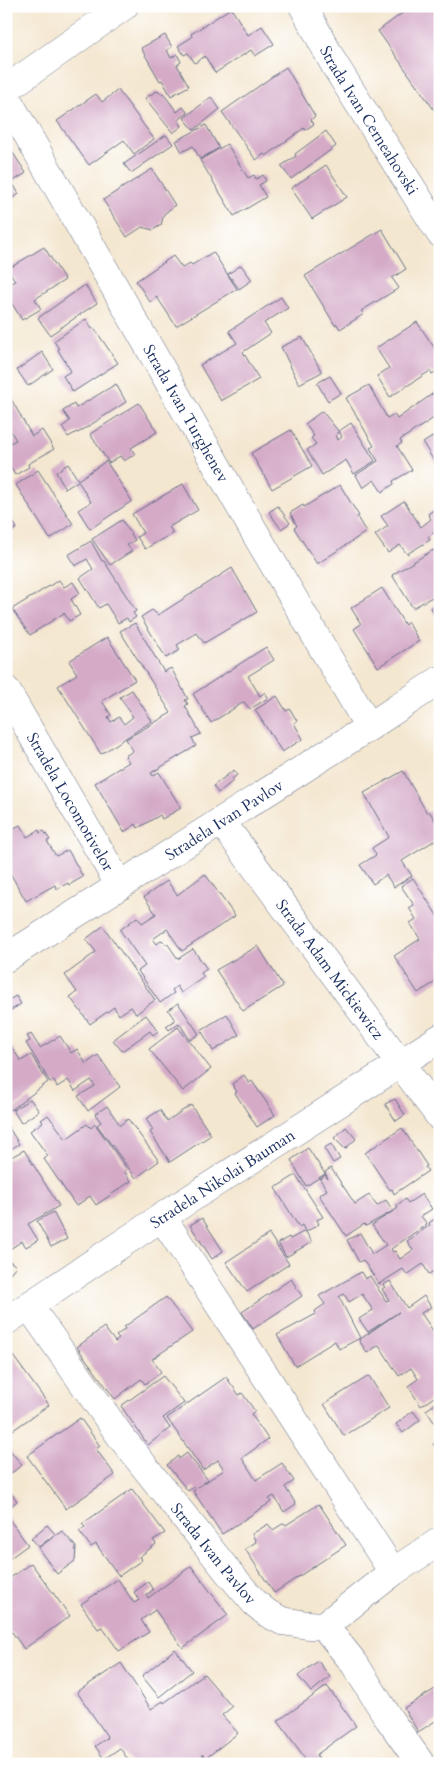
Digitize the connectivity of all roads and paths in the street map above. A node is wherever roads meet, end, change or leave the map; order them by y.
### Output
1 (124, 6) edge
2 (303, 6) edge
3 (6, 89) edge
4 (6, 97) edge
5 (440, 233) edge
6 (440, 680) edge
7 (6, 690) edge
8 (369, 727) junction
9 (221, 821) junction
10 (120, 886) junction
11 (6, 958) edge
12 (440, 1038) edge
13 (400, 1063) junction
14 (440, 1117) edge
15 (162, 1218) junction
16 (28, 1306) junction
17 (6, 1321) edge
18 (440, 1541) edge
19 (393, 1572) junction
20 (324, 1626) junction
21 (421, 1764) edge

1 - 3 street
2 - 5 street, Strada Ivan Cerneahovski
4 - 8 street, Strada Ivan Turghenev
6 - 8 street, Stradela Ivan Pavlov
7 - 10 street, Stradela Locomotivelor
8 - 9 street, Stradela Ivan Pavlov
9 - 10 street, Stradela Ivan Pavlov
9 - 13 street, Strada Adam Mickiewicz
10 - 11 street, Stradela Ivan Pavlov
12 - 13 street, Stradela Nikolai Bauman
13 - 14 street, Strada Adam Mickiewicz
13 - 15 street, Stradela Nikolai Bauman
15 - 16 street, Stradela Nikolai Bauman
15 - 19 street
16 - 17 street, Stradela Nikolai Bauman
16 - 20 street, Strada Ivan Pavlov
18 - 19 street
19 - 20 street
20 - 21 street

